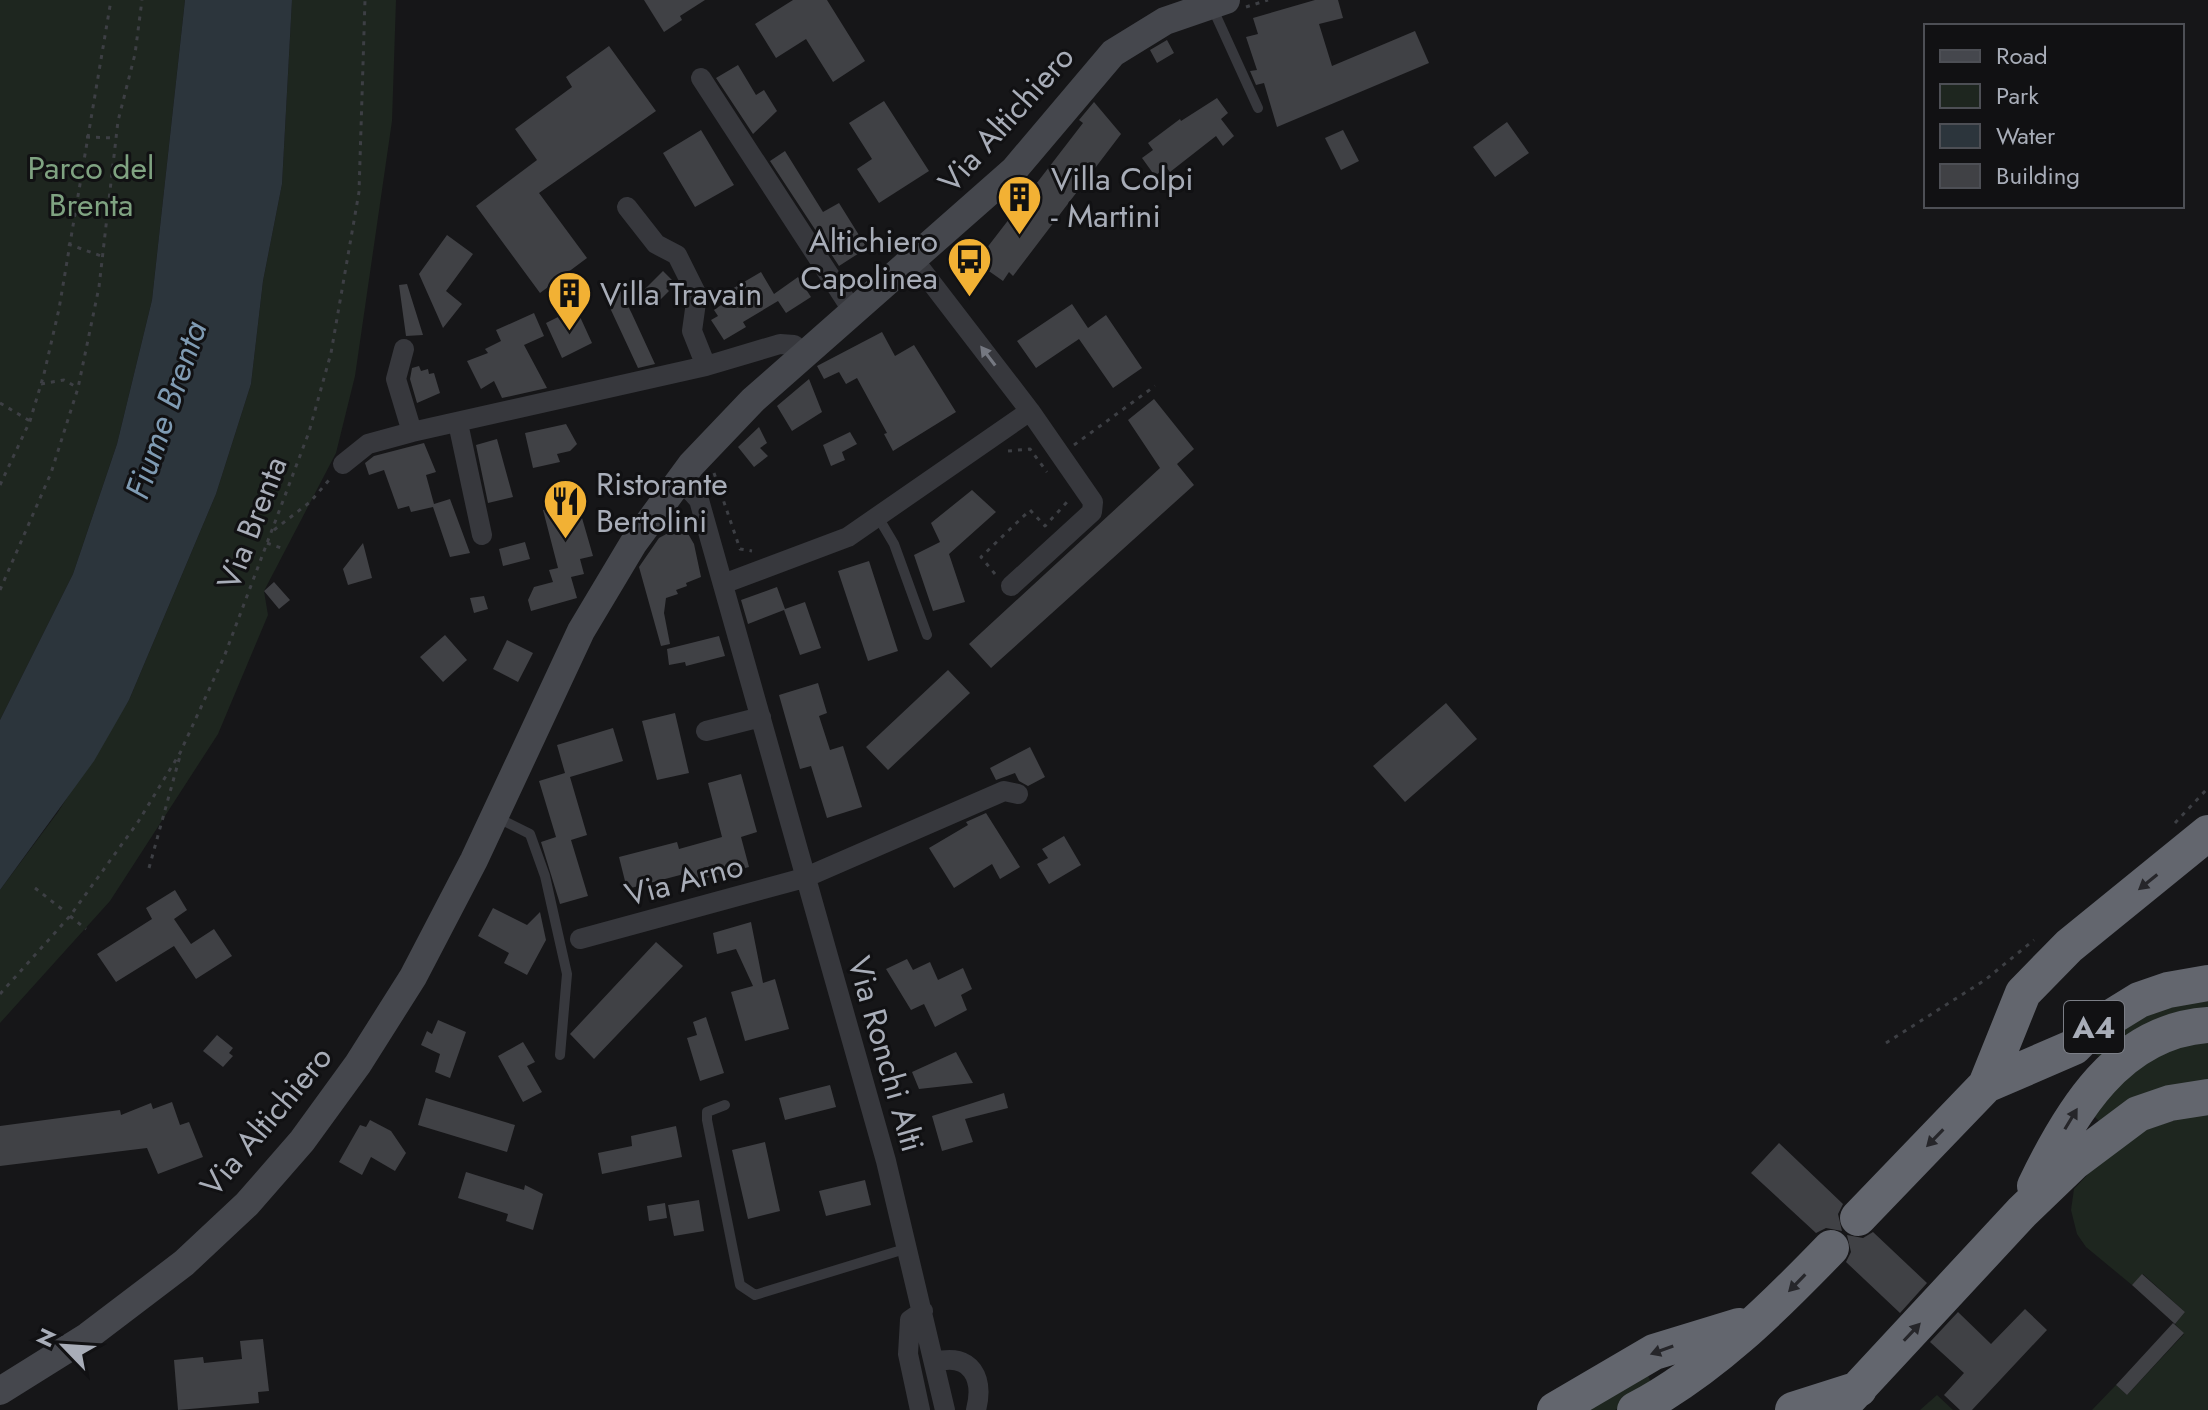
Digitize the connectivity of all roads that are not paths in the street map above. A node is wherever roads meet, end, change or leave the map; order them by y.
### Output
1 (1219, 2) edge
2 (701, 78) dead end
3 (1258, 108) dead end
4 (627, 207) dead end
5 (914, 260) junction
6 (854, 313) junction
7 (404, 349) dead end
8 (806, 355) junction
9 (706, 366) junction
10 (1030, 411) junction
11 (458, 423) junction
12 (412, 432) junction
13 (343, 464) road end
14 (680, 479) junction
15 (878, 517) junction
16 (482, 535) dead end
17 (1005, 582) road end
18 (723, 584) junction
19 (927, 635) dead end
20 (761, 717) junction
21 (706, 731) dead end
22 (1018, 794) dead end
23 (494, 816) junction
24 (2208, 833) edge
25 (804, 878) junction
26 (580, 939) dead end
27 (2208, 983) edge
28 (2208, 1025) edge
29 (560, 1055) dead end
30 (1986, 1085) junction
31 (2208, 1097) edge
32 (725, 1105) dead end
33 (2022, 1212) junction
34 (1858, 1218) dead end
35 (908, 1248) junction
36 (1831, 1248) dead end
37 (923, 1311) junction
38 (1763, 1318) junction
39 (935, 1362) junction
40 (0, 1391) edge
41 (1849, 1399) edge
42 (920, 1410) edge
43 (945, 1410) edge
44 (976, 1410) edge
45 (1555, 1410) edge
46 (1635, 1410) edge
47 (1793, 1410) edge

1 - 3 lane
1 - 5 street, Via Altichiero
2 - 6 street
4 - 9 street
5 - 6 street, Via Altichiero
10 -> 5 street
6 - 8 street, Via Altichiero
7 - 12 street
8 - 9 street
8 - 14 street, Via Altichiero
9 - 11 street
10 - 15 street
10 - 17 street
11 - 12 street
11 - 16 street
12 - 13 street
14 - 18 street, Via Ronchi Alti
14 - 23 street, Via Altichiero
15 - 18 street
15 - 19 lane
18 - 20 street, Via Ronchi Alti
20 - 21 street
20 - 25 street, Via Ronchi Alti
22 - 25 street
23 - 29 lane
23 - 40 street, Via Altichiero
24 -> 30 highway
25 - 26 street, Via Arno
25 - 35 street, Via Ronchi Alti
27 - 30 highway, A4
33 -> 28 highway
30 -> 34 highway, A4
31 - 33 highway
32 - 35 lane
41 -> 33 highway
35 - 37 street, Via Ronchi Alti
36 -> 38 highway
37 - 39 street, Via Ronchi Alti
37 - 42 street
38 -> 45 highway
38 - 46 highway
39 - 43 street, Via Ronchi Alti
39 - 44 street
41 - 47 highway

